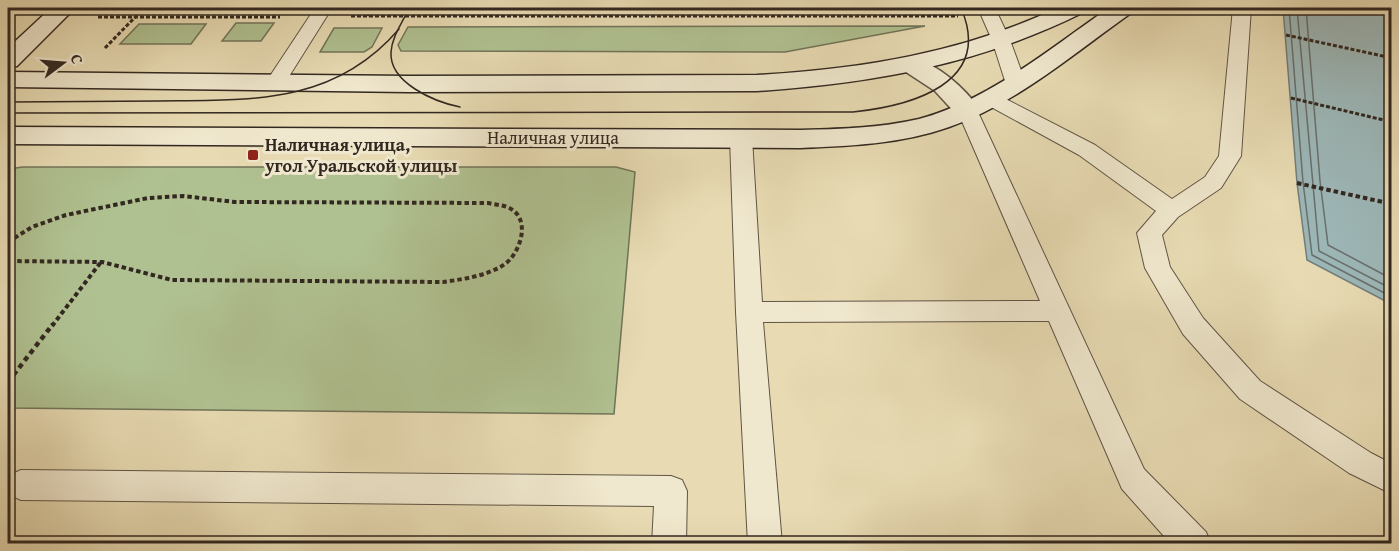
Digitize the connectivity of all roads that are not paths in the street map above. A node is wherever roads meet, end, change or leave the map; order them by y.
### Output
1 (64, 8) edge
2 (986, 8) edge
3 (1074, 8) edge
4 (1123, 8) edge
5 (1242, 8) edge
6 (320, 12) edge
7 (1001, 40) junction
8 (8, 61) edge
9 (912, 65) junction
10 (8, 80) edge
11 (276, 82) junction
12 (1016, 84) junction
13 (978, 104) junction
14 (8, 136) edge
15 (741, 138) junction
16 (1171, 210) junction
17 (1058, 311) junction
18 (749, 312) junction
19 (1392, 480) edge
20 (21, 485) dead end
21 (669, 543) edge
22 (765, 543) edge
23 (1194, 543) edge

1 - 8 main road
2 - 7 lane
3 - 7 main road
4 - 12 main road, Наличная улица
5 - 16 lane
6 - 11 lane
7 - 9 main road
7 - 12 lane
9 - 11 main road
9 - 13 main road
10 - 11 main road
12 - 13 main road, Наличная улица
13 - 15 main road, Наличная улица
13 - 16 lane
13 - 17 lane
14 - 15 main road, Наличная улица
15 - 18 lane
16 - 19 lane
17 - 18 lane
17 - 23 lane
18 - 22 lane
20 - 21 lane

